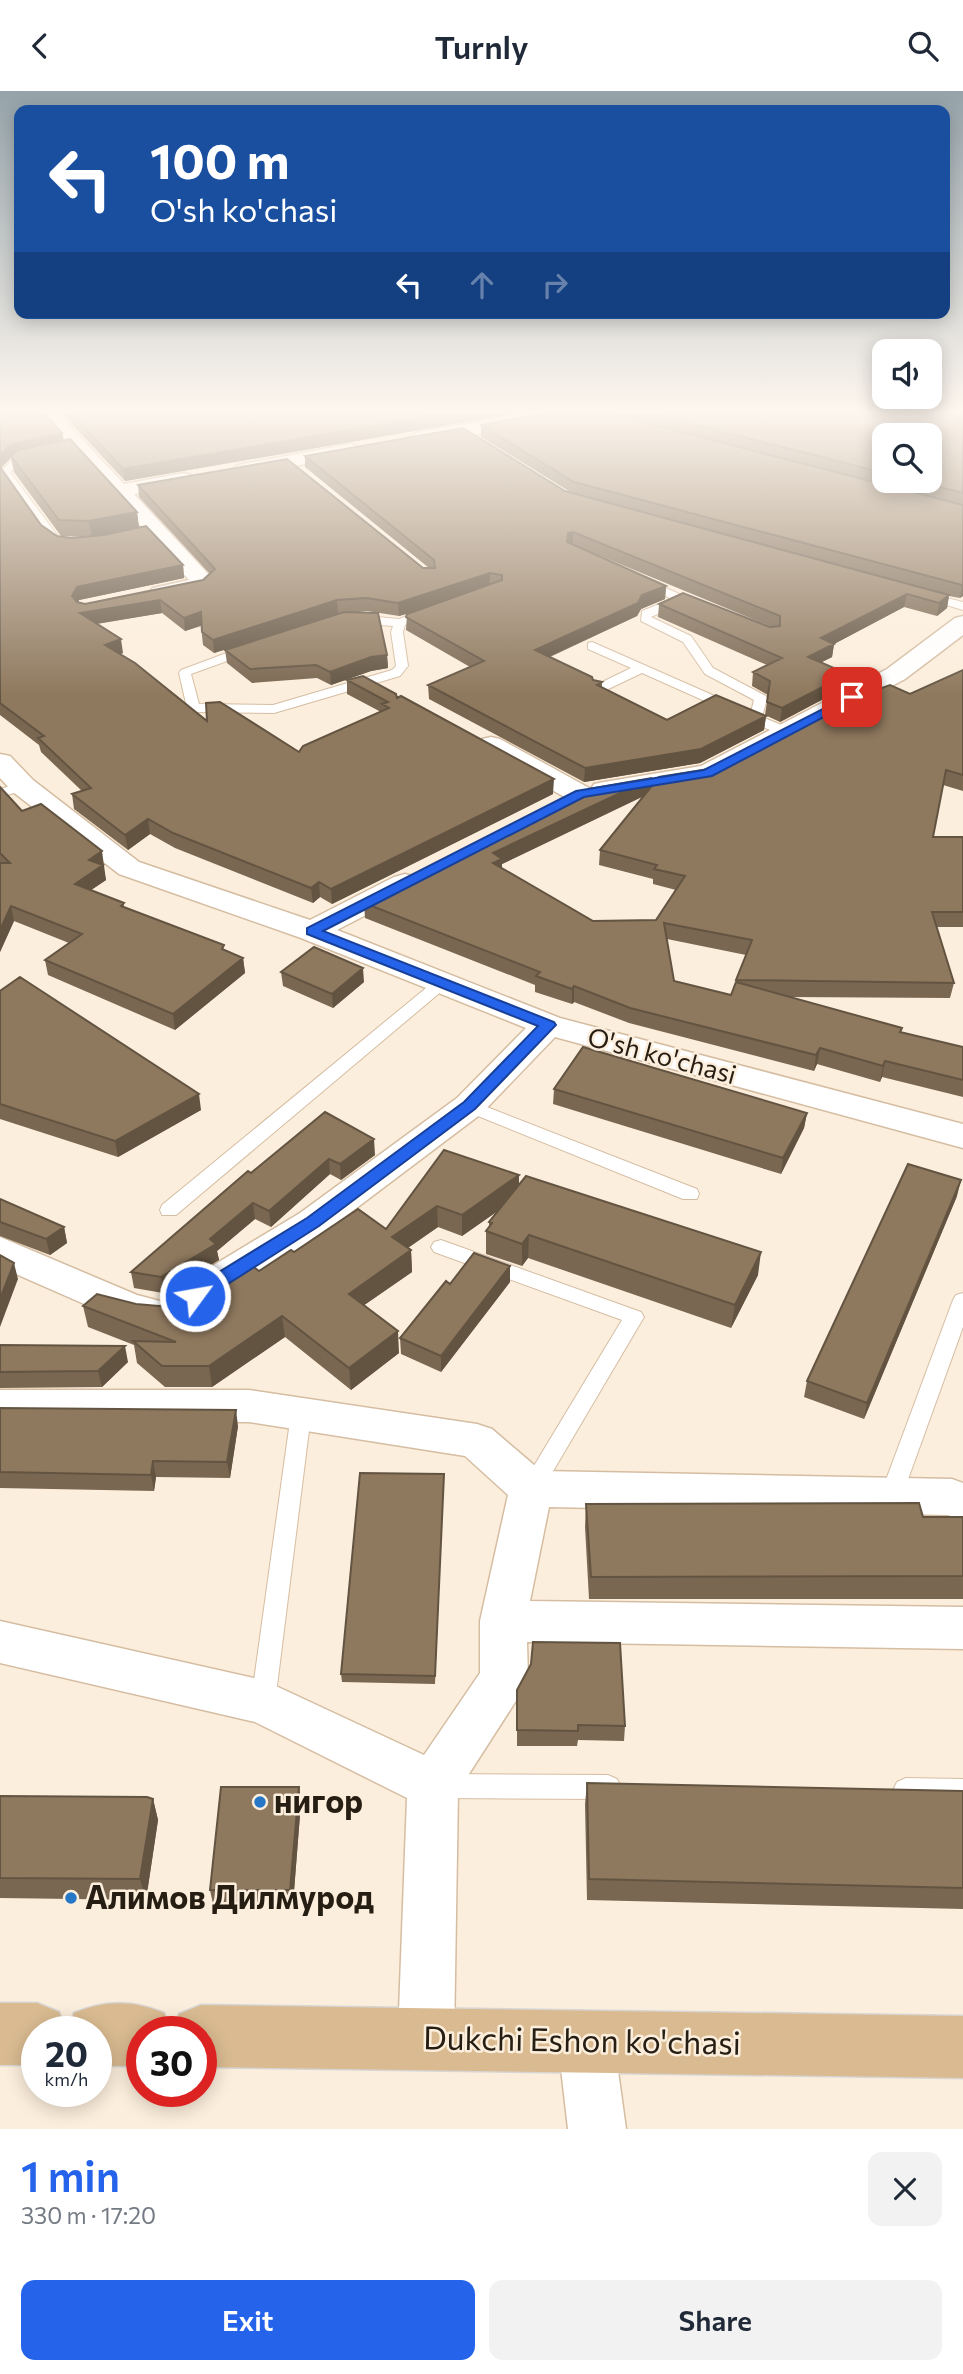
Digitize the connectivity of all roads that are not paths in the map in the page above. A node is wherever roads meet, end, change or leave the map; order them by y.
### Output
1 (30, 506) edge
2 (131, 506) edge
3 (79, 545) edge
4 (633, 577) edge
5 (911, 591) edge
6 (142, 597) edge
7 (682, 599) junction
8 (695, 604) edge
9 (963, 606) edge
10 (445, 607) edge
11 (344, 619) edge
12 (400, 623) junction
13 (963, 623) edge
14 (259, 645) edge
15 (592, 646) dead end
16 (641, 668) junction
17 (372, 681) junction
18 (598, 689) edge
19 (397, 694) edge
20 (755, 719) junction
21 (786, 732) junction
22 (470, 734) edge
23 (0, 762) edge
24 (12, 789) edge
25 (434, 869) edge
26 (312, 931) junction
27 (443, 982) junction
28 (548, 1025) junction
29 (469, 1106) junction
30 (963, 1136) edge
31 (690, 1194) dead end
32 (169, 1210) dead end
33 (441, 1247) dead end
34 (0, 1251) edge
35 (963, 1300) edge
36 (0, 1406) edge
37 (301, 1414) junction
38 (531, 1489) junction
39 (891, 1496) junction
40 (963, 1502) edge
41 (503, 1621) junction
42 (963, 1628) edge
43 (0, 1642) edge
44 (263, 1702) junction
45 (433, 1786) junction
46 (628, 1787) edge
47 (879, 1790) edge
48 (963, 1791) edge
49 (0, 2034) edge
50 (21, 2034) edge
51 (217, 2036) edge
52 (426, 2038) junction
53 (586, 2042) junction
54 (963, 2046) edge
55 (597, 2129) edge

1 - 3 lane
2 - 6 street
4 - 7 lane
5 - 9 lane
7 - 8 lane
7 - 20 lane
10 - 12 lane
11 - 12 lane
12 - 17 lane
13 - 21 street
14 - 17 lane
15 - 16 lane
16 - 18 lane
16 - 20 lane
17 - 19 street
20 - 21 lane
21 - 22 street
23 - 24 street, O'sh ko'chasi
24 - 26 street, O'sh ko'chasi
25 - 26 street
26 - 27 street, O'sh ko'chasi
27 - 28 street, O'sh ko'chasi
27 - 32 lane
28 - 29 street
28 - 30 street, O'sh ko'chasi
29 - 31 lane
29 - 34 street
33 - 38 lane
35 - 39 lane
36 - 37 street
37 - 38 street
37 - 44 lane
38 - 39 street
38 - 41 street
39 - 40 street
41 - 42 street
41 - 45 street
43 - 44 street
44 - 45 street
45 - 46 lane
45 - 52 street
47 - 48 lane
49 - 50 main road
51 - 52 main road, Dukchi Eshon ko'chasi
52 - 53 main road, Dukchi Eshon ko'chasi
53 - 54 main road, Dukchi Eshon ko'chasi
53 - 55 street

